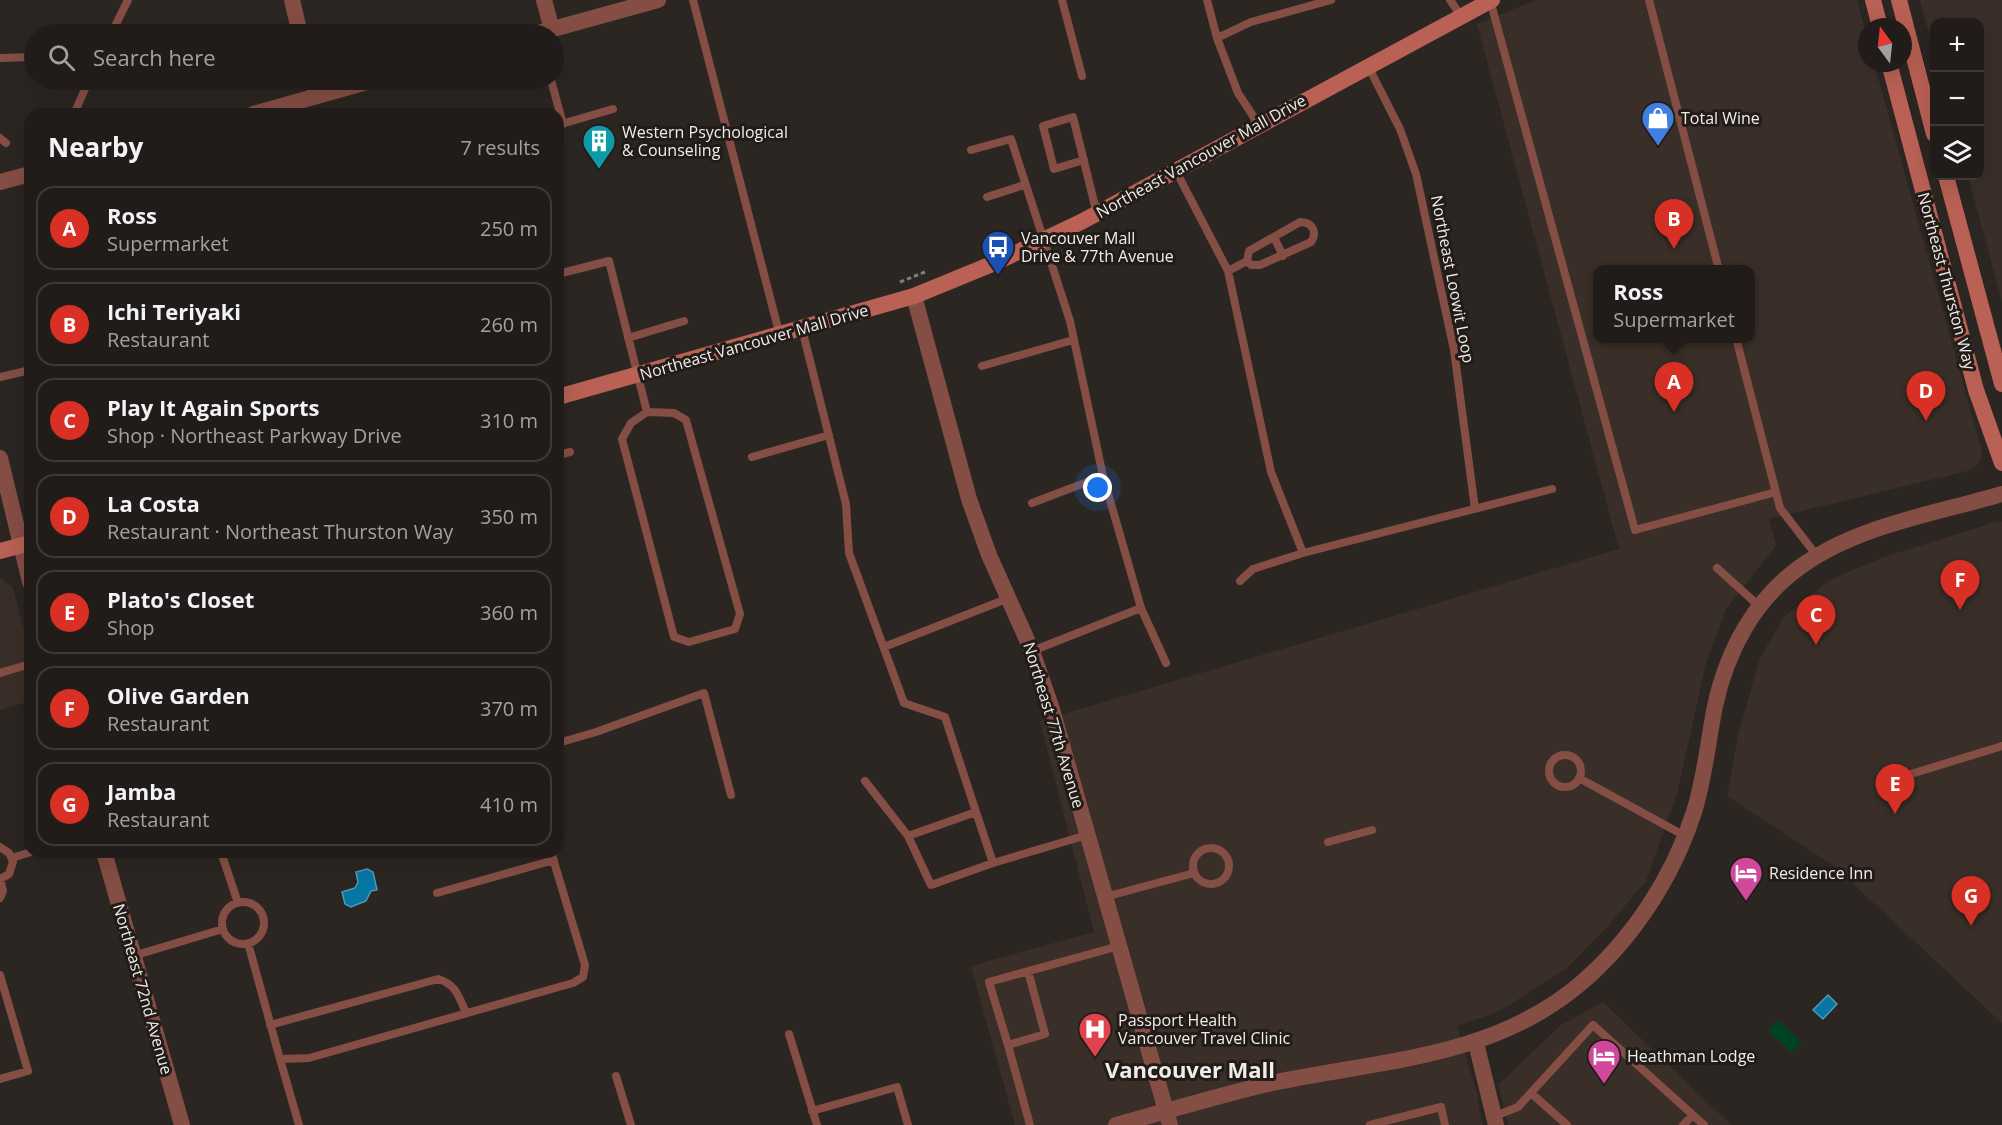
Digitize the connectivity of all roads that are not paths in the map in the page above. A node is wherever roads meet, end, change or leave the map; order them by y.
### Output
1 (128, 0) edge
2 (292, 0) edge
3 (544, 0) edge
4 (658, 0) edge
5 (693, 0) edge
6 (1062, 0) edge
7 (1207, 0) edge
8 (1331, 0) edge
9 (1450, 0) edge
10 (1490, 0) edge
11 (1649, 0) edge
12 (1873, 0) edge
13 (1899, 0) edge
14 (1461, 16) junction
15 (1878, 18) edge
16 (116, 24) edge
17 (298, 24) edge
18 (542, 24) edge
19 (564, 27) edge
20 (1217, 38) junction
21 (24, 57) edge
22 (0, 58) edge
23 (1367, 65) junction
24 (1891, 72) edge
25 (1083, 76) dead end
26 (85, 90) edge
27 (309, 90) edge
28 (553, 90) edge
29 (77, 108) edge
30 (267, 108) edge
31 (557, 108) edge
32 (613, 110) dead end
33 (564, 123) edge
34 (1259, 125) junction
35 (1933, 126) edge
36 (971, 150) dead end
37 (1084, 160) junction
38 (1176, 171) junction
39 (24, 176) edge
40 (1947, 180) edge
41 (0, 182) edge
42 (1024, 185) junction
43 (987, 196) dead end
44 (1097, 214) junction
45 (1274, 237) junction
46 (1042, 241) junction
47 (1283, 256) junction
48 (1247, 261) junction
49 (1718, 265) edge
50 (1228, 271) junction
51 (564, 272) edge
52 (914, 296) junction
53 (684, 321) dead end
54 (802, 329) junction
55 (780, 336) junction
56 (628, 338) junction
57 (1073, 340) junction
58 (1737, 343) edge
59 (982, 366) dead end
60 (24, 371) edge
61 (637, 375) junction
62 (0, 377) edge
63 (2002, 384) edge
64 (564, 395) edge
65 (647, 412) junction
66 (829, 435) junction
67 (570, 452) dead end
68 (564, 454) edge
69 (753, 457) dead end
70 (0, 458) edge
71 (2002, 463) edge
72 (1103, 476) junction
73 (1552, 489) dead end
74 (1776, 492) junction
75 (2002, 494) edge
76 (1032, 503) dead end
77 (1475, 509) junction
78 (24, 541) edge
79 (24, 544) edge
80 (0, 551) edge
81 (1303, 553) junction
82 (1817, 556) junction
83 (1717, 568) dead end
84 (1240, 581) dead end
85 (1010, 598) junction
86 (1759, 606) junction
87 (1141, 608) junction
88 (884, 647) junction
89 (1032, 651) junction
90 (1166, 663) dead end
91 (24, 666) edge
92 (0, 672) edge
93 (564, 741) edge
94 (2002, 746) edge
95 (1911, 774) dead end
96 (1580, 778) dead end
97 (865, 781) dead end
98 (731, 795) dead end
99 (976, 813) junction
100 (1372, 830) dead end
101 (1087, 835) junction
102 (908, 836) junction
103 (1685, 836) junction
104 (1328, 842) dead end
105 (0, 848) edge
106 (24, 854) edge
107 (12, 858) junction
108 (106, 858) edge
109 (223, 858) edge
110 (547, 858) edge
111 (554, 858) edge
112 (993, 863) junction
113 (1194, 873) junction
114 (0, 879) edge
115 (437, 892) dead end
116 (1105, 897) junction
117 (0, 898) edge
118 (238, 903) junction
119 (223, 929) junction
120 (248, 943) junction
121 (1119, 946) junction
122 (133, 956) junction
123 (1028, 971) junction
124 (0, 975) edge
125 (466, 1013) junction
126 (270, 1025) junction
127 (789, 1034) dead end
128 (1476, 1043) junction
129 (1008, 1045) junction
130 (280, 1059) junction
131 (616, 1076) dead end
132 (0, 1079) edge
133 (1531, 1093) junction
134 (812, 1111) junction
135 (1693, 1115) junction
136 (1168, 1118) edge
137 (1495, 1120) edge
138 (182, 1125) edge
139 (299, 1125) edge
140 (631, 1125) edge
141 (817, 1125) edge
142 (908, 1125) edge
143 (1030, 1125) edge
144 (1116, 1125) edge
145 (1370, 1125) edge
146 (1445, 1125) edge
147 (1567, 1125) edge
148 (1683, 1125) edge
149 (1704, 1125) edge

1 - 16 lane
2 - 17 street
3 - 18 street
4 - 19 street
5 - 55 lane
6 - 25 lane
7 - 20 lane
8 - 20 lane
9 - 14 lane
10 - 14 main road, Northeast Vancouver Mall Drive
10 - 74 lane
11 - 49 lane
12 - 15 main road
13 - 35 main road
14 - 23 main road, Northeast Vancouver Mall Drive
20 - 34 lane
21 - 22 lane
23 - 34 main road, Northeast Vancouver Mall Drive
23 - 77 lane, Northeast Loowit Loop
24 - 71 main road, Northeast Thurston Way
26 - 29 lane
27 - 30 street
28 - 31 lane
32 - 33 lane
34 - 38 main road, Northeast Vancouver Mall Drive
36 - 42 lane
37 - 37 lane
37 - 44 lane
38 - 44 main road, Northeast Vancouver Mall Drive
38 - 50 lane
39 - 41 street
40 - 63 main road, Northeast Thurston Way
42 - 43 lane
42 - 46 lane
44 - 46 main road, Northeast Vancouver Mall Drive
45 - 47 lane
45 - 47 lane
45 - 48 lane
46 - 52 main road, Northeast Vancouver Mall Drive
46 - 57 lane
47 - 48 lane
48 - 50 lane
50 - 81 lane
51 - 56 lane
52 - 54 main road, Northeast Vancouver Mall Drive
52 - 85 street, Northeast 77th Avenue
53 - 56 lane
54 - 55 main road, Northeast Vancouver Mall Drive
54 - 66 lane
55 - 61 main road, Northeast Vancouver Mall Drive
56 - 61 lane
57 - 59 lane
57 - 72 lane
58 - 74 lane
60 - 62 lane
61 - 64 main road, Northeast Vancouver Mall Drive
61 - 65 lane
65 - 65 lane
66 - 69 lane
66 - 88 lane
67 - 68 lane
70 - 78 street
72 - 76 lane
72 - 87 lane
73 - 77 lane
74 - 82 lane
75 - 82 street
77 - 81 lane
79 - 80 main road
81 - 84 lane
82 - 86 street
83 - 86 lane
85 - 88 lane
85 - 89 street, Northeast 77th Avenue
86 - 103 street
87 - 89 lane
87 - 90 lane
88 - 99 lane
89 - 101 street, Northeast 77th Avenue
91 - 92 lane
93 - 98 lane
94 - 95 lane
96 - 103 lane
97 - 102 lane
99 - 102 lane
99 - 112 lane
100 - 104 lane
101 - 112 lane
101 - 116 street, Northeast 77th Avenue
102 - 112 lane
103 - 128 street
105 - 107 lane
106 - 107 lane
107 - 114 lane
108 - 122 street, Northeast 72nd Avenue
109 - 118 lane
110 - 115 lane
111 - 125 lane
113 - 113 lane
113 - 116 lane
114 - 117 lane
116 - 121 street, Northeast 77th Avenue
118 - 119 lane
118 - 120 lane
119 - 120 lane
119 - 122 lane
120 - 126 lane
121 - 123 lane
121 - 136 street, Northeast 77th Avenue
122 - 138 street, Northeast 72nd Avenue
123 - 129 lane
123 - 129 lane
124 - 132 lane
125 - 126 lane
125 - 130 lane
126 - 130 lane
127 - 134 lane
128 - 136 street
128 - 137 street
129 - 143 lane
130 - 139 lane
131 - 140 lane
133 - 135 lane
133 - 137 lane
133 - 147 lane
134 - 141 lane
134 - 142 lane
135 - 148 lane
135 - 149 lane
136 - 144 street
145 - 146 lane

